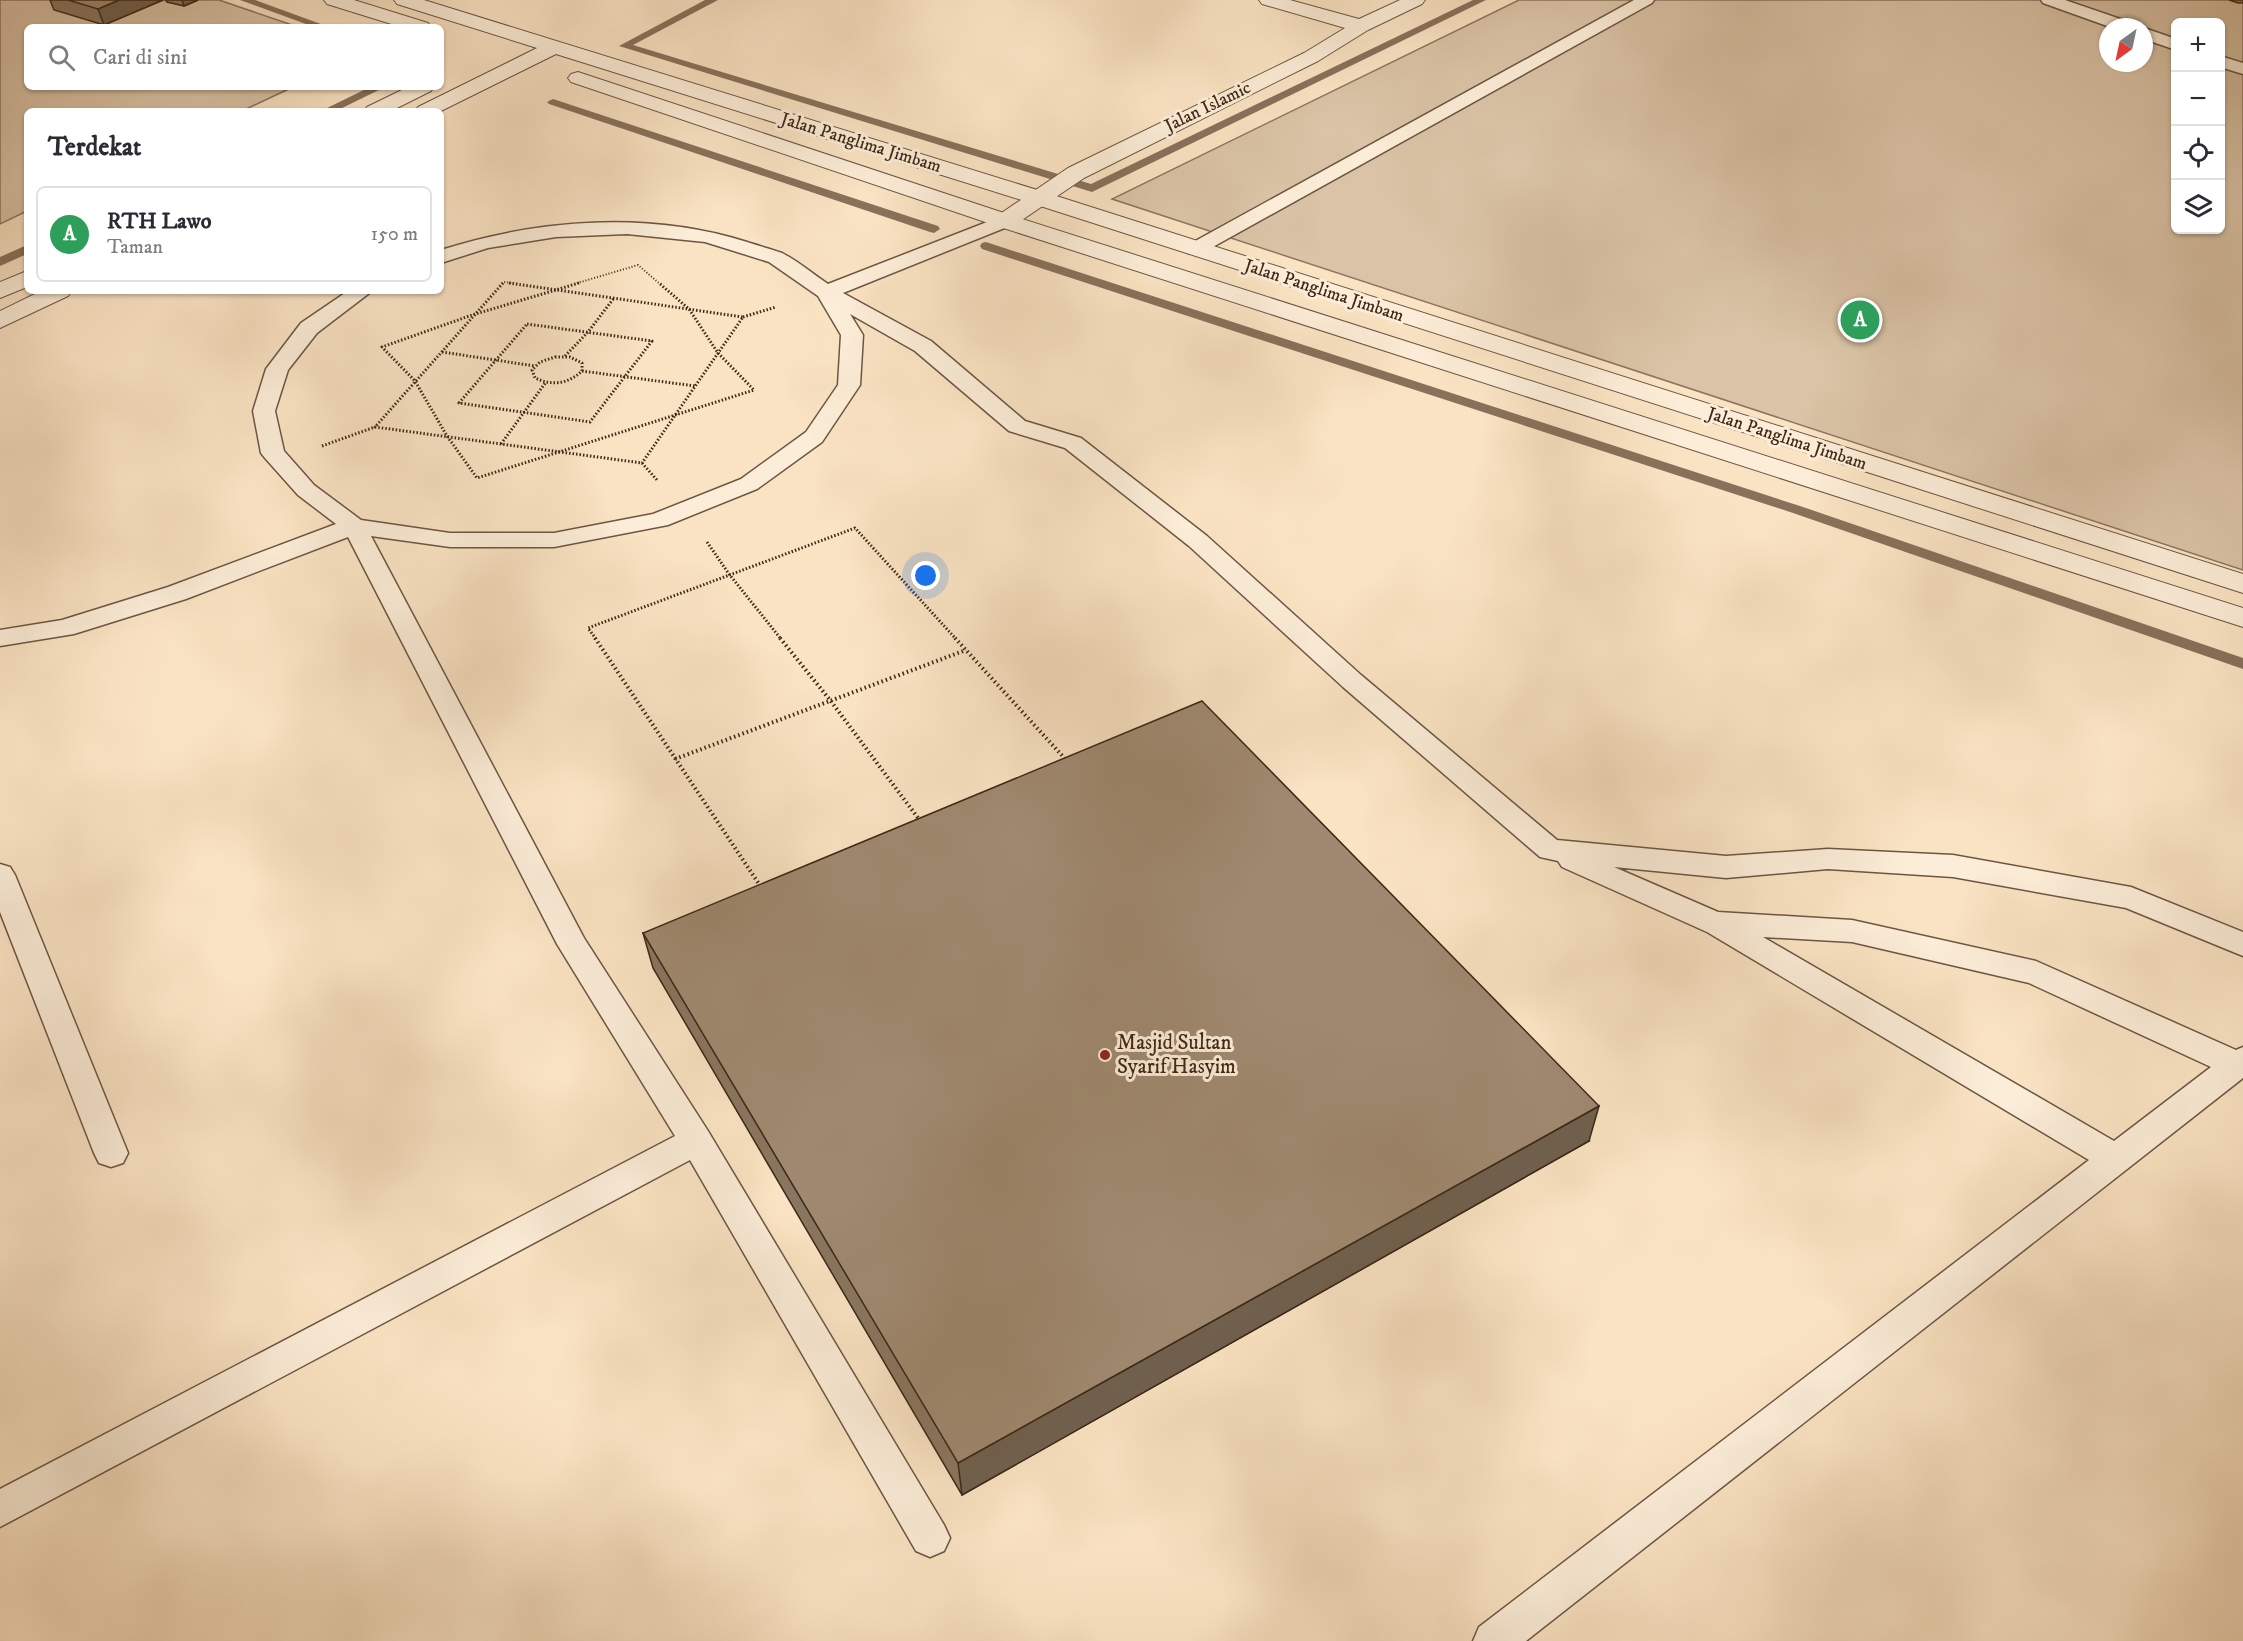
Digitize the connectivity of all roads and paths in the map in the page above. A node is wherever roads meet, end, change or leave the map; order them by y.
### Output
1 (334, 0) edge
2 (404, 0) edge
3 (1269, 0) edge
4 (1415, 0) edge
5 (1646, 0) edge
6 (2049, 0) edge
7 (2100, 18) edge
8 (411, 24) edge
9 (1361, 26) junction
10 (444, 34) edge
11 (2153, 36) edge
12 (2171, 43) edge
13 (526, 49) junction
14 (2225, 63) edge
15 (2243, 69) edge
16 (418, 90) edge
17 (380, 108) edge
18 (430, 108) edge
19 (1039, 198) junction
20 (1005, 222) junction
21 (1195, 249) junction
22 (444, 256) edge
23 (24, 279) edge
24 (554, 289) junction
25 (0, 291) edge
26 (826, 292) junction
27 (54, 294) edge
28 (358, 294) edge
29 (614, 298) junction
30 (689, 309) junction
31 (472, 315) junction
32 (0, 321) edge
33 (588, 333) junction
34 (442, 352) junction
35 (718, 353) junction
36 (565, 356) junction
37 (496, 360) junction
38 (535, 366) junction
39 (582, 371) junction
40 (626, 376) junction
41 (415, 381) junction
42 (546, 382) junction
43 (695, 386) junction
44 (526, 412) junction
45 (676, 414) junction
46 (375, 427) junction
47 (447, 436) junction
48 (501, 444) junction
49 (564, 452) junction
50 (280, 461) junction
51 (684, 510) junction
52 (354, 526) junction
53 (729, 574) junction
54 (2243, 584) edge
55 (2243, 618) edge
56 (0, 638) edge
57 (966, 650) junction
58 (830, 700) junction
59 (675, 759) junction
60 (1073, 768) edge
61 (926, 829) edge
62 (1550, 850) junction
63 (0, 875) edge
64 (766, 895) edge
65 (1713, 923) junction
66 (2243, 945) edge
67 (2240, 1062) edge
68 (696, 1141) junction
69 (111, 1153) dead end
70 (2115, 1158) junction
71 (0, 1509) edge
72 (930, 1538) dead end
73 (1493, 1641) edge

1 - 8 street
2 - 13 street, Jalan Panglima Jimbam
3 - 9 street
4 - 9 street, Jalan Islamic
5 - 21 lane
6 - 7 lane
9 - 19 street, Jalan Islamic
10 - 13 street, Jalan Panglima Jimbam
11 - 12 lane
13 - 18 street
13 - 19 street, Jalan Panglima Jimbam
13 - 20 street, Jalan Panglima Jimbam
14 - 15 lane
16 - 17 street
19 - 20 street, Jalan Islamic
19 - 21 street, Jalan Panglima Jimbam
20 - 26 lane
20 - 55 street, Jalan Panglima Jimbam
21 - 54 street, Jalan Panglima Jimbam
22 - 26 lane
23 - 25 street
24 - 29 path
24 - 30 path
24 - 31 path
24 - 31 path
26 - 51 lane
26 - 62 lane
27 - 32 street
28 - 50 lane
29 - 30 path
29 - 33 path
30 - 35 path
30 - 35 path
31 - 34 path
31 - 41 path
33 - 36 path
33 - 37 path
33 - 40 path
34 - 37 path
34 - 41 path
35 - 43 path
35 - 45 path
36 - 38 path
36 - 39 path
37 - 38 path
37 - 44 path
38 - 42 path
39 - 40 path
39 - 42 path
40 - 43 path
40 - 44 path
41 - 46 path
41 - 47 path
42 - 44 path
43 - 45 path
44 - 48 path
45 - 49 path
45 - 49 path
46 - 47 path
46 - 50 path
47 - 48 path
47 - 49 path
48 - 49 path
50 - 52 lane
51 - 52 lane
51 - 53 path
52 - 56 lane
52 - 68 lane
53 - 57 path
53 - 58 path
53 - 59 path
57 - 58 path
57 - 60 path
58 - 59 path
58 - 61 path
59 - 64 path
62 - 65 lane
62 - 66 lane
63 - 69 lane
65 - 67 lane
65 - 70 lane
67 - 70 lane
68 - 71 lane
68 - 72 lane
70 - 73 lane

